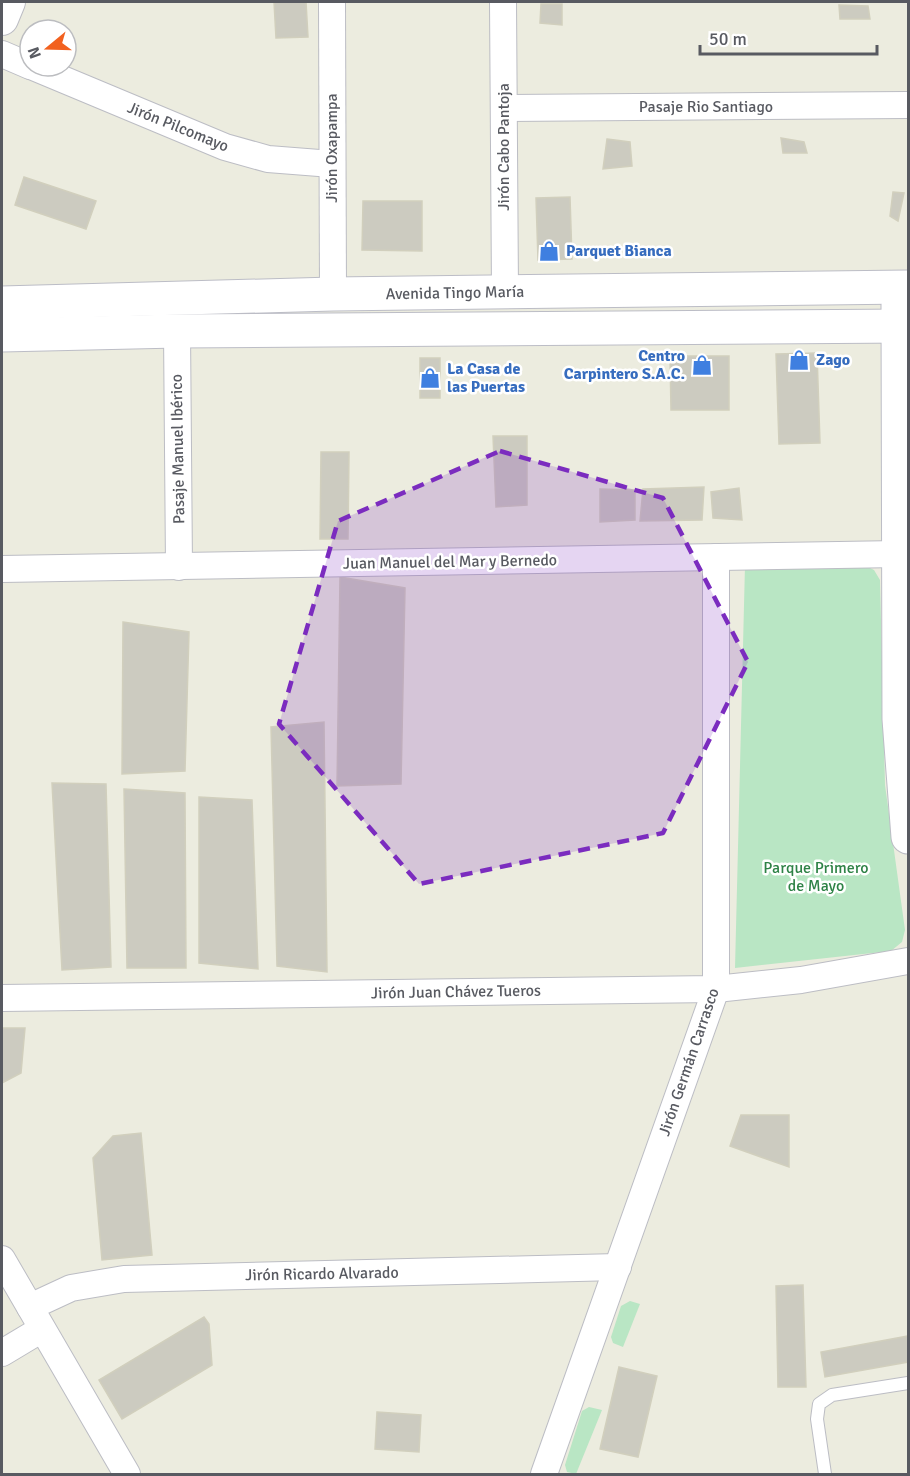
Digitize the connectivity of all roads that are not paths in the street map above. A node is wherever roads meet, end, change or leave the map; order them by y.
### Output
1 (9, 2) edge
2 (332, 2) edge
3 (503, 2) edge
4 (2, 18) edge
5 (2, 54) edge
6 (18, 61) edge
7 (59, 78) edge
8 (909, 105) edge
9 (504, 108) junction
10 (332, 164) junction
11 (903, 287) edge
12 (505, 292) junction
13 (333, 294) junction
14 (2, 303) edge
15 (904, 326) edge
16 (177, 331) junction
17 (2, 335) edge
18 (899, 554) junction
19 (716, 557) junction
20 (179, 567) junction
21 (2, 569) edge
22 (909, 837) edge
23 (909, 961) edge
24 (716, 989) junction
25 (2, 998) edge
26 (2, 1259) edge
27 (618, 1267) junction
28 (36, 1318) junction
29 (2, 1353) edge
30 (909, 1383) edge
31 (127, 1474) edge
32 (544, 1474) edge
33 (825, 1474) edge

1 - 4 street
2 - 10 street, Jirón Oxapampa
3 - 9 street, Jirón Cabo Pantoja
5 - 6 street, Jirón Pilcomayo
7 - 10 street, Jirón Pilcomayo
8 - 9 street, Pasaje Rio Santiago
9 - 12 street, Jirón Cabo Pantoja
10 - 13 street, Jirón Oxapampa
11 - 12 main road, Avenida Tingo María
11 - 15 main road
12 - 13 main road, Avenida Tingo María
13 - 14 main road, Avenida Tingo María
15 - 16 main road
15 - 18 main road
16 - 17 main road
16 - 20 street, Pasaje Manuel Ibérico
18 - 19 street, Juan Manuel del Mar y Bernedo
18 - 22 main road
19 - 20 street, Juan Manuel del Mar y Bernedo
19 - 24 street, Jirón Germán Carrasco
20 - 21 street, Juan Manuel del Mar y Bernedo
23 - 24 street, Jirón Juan Chávez Tueros
24 - 25 street, Jirón Juan Chávez Tueros
24 - 27 street, Jirón Germán Carrasco
26 - 28 street
27 - 28 street, Jirón Ricardo Alvarado
27 - 32 street, Jirón Germán Carrasco
28 - 29 street, Jirón Ricardo Alvarado
28 - 31 street
30 - 33 lane

